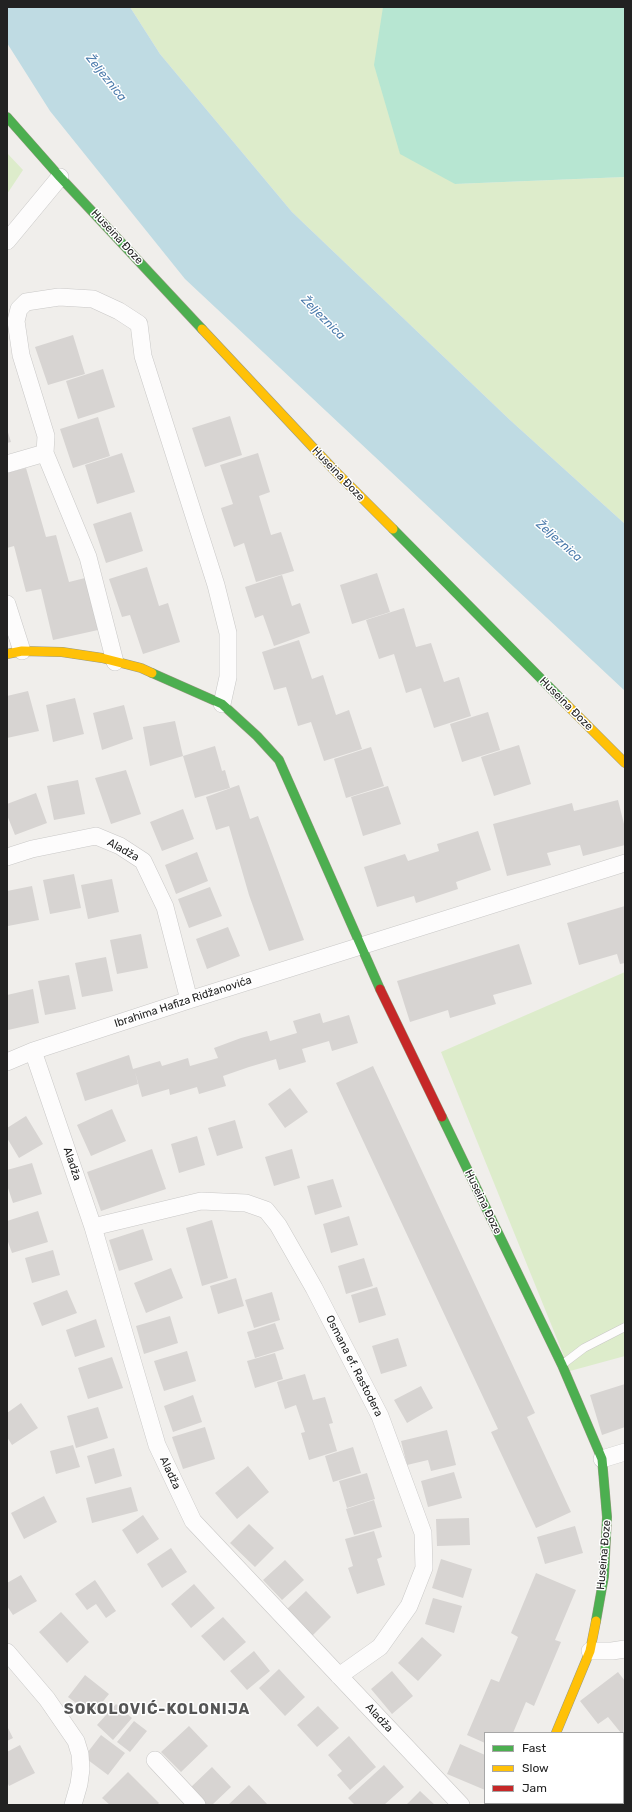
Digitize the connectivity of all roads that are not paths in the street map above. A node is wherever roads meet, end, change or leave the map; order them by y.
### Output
1 (7, 117) edge
2 (60, 177) junction
3 (7, 241) edge
4 (45, 452) junction
5 (7, 464) edge
6 (7, 604) edge
7 (15, 652) edge
8 (115, 662) junction
9 (222, 704) junction
10 (625, 763) edge
11 (7, 857) edge
12 (625, 864) edge
13 (361, 946) junction
14 (189, 1000) junction
15 (33, 1051) junction
16 (7, 1062) edge
17 (93, 1227) junction
18 (625, 1327) edge
19 (562, 1365) junction
20 (625, 1452) edge
21 (602, 1459) junction
22 (625, 1649) edge
23 (590, 1651) junction
24 (7, 1652) edge
25 (339, 1676) junction
26 (556, 1732) edge
27 (155, 1760) dead end
28 (73, 1805) edge
29 (197, 1805) edge
30 (461, 1805) edge

1 - 2 street, Huseina Đoze
2 - 3 street
2 - 10 street, Huseina Đoze
4 - 5 street
4 - 8 street
4 - 9 street
6 - 7 street
7 - 8 street, Huseina Đoze
8 - 9 street, Huseina Đoze
9 - 13 street, Huseina Đoze
11 - 14 street, Aladža
12 - 13 street
13 - 14 street, Ibrahima Hafiza Ridžanovića
13 - 19 street, Huseina Đoze
14 - 15 street, Ibrahima Hafiza Ridžanovića
15 - 16 street, Ibrahima Hafiza Ridžanovića
15 - 17 street, Aladža
17 - 25 street, Aladža
17 - 25 street, Osmana ef. Rastodera
18 - 19 lane
19 - 21 street, Huseina Đoze
20 - 21 street
21 - 23 street, Huseina Đoze
22 - 23 street
23 - 26 street, Huseina Đoze
24 - 28 street
25 - 30 street, Aladža
27 - 29 street

